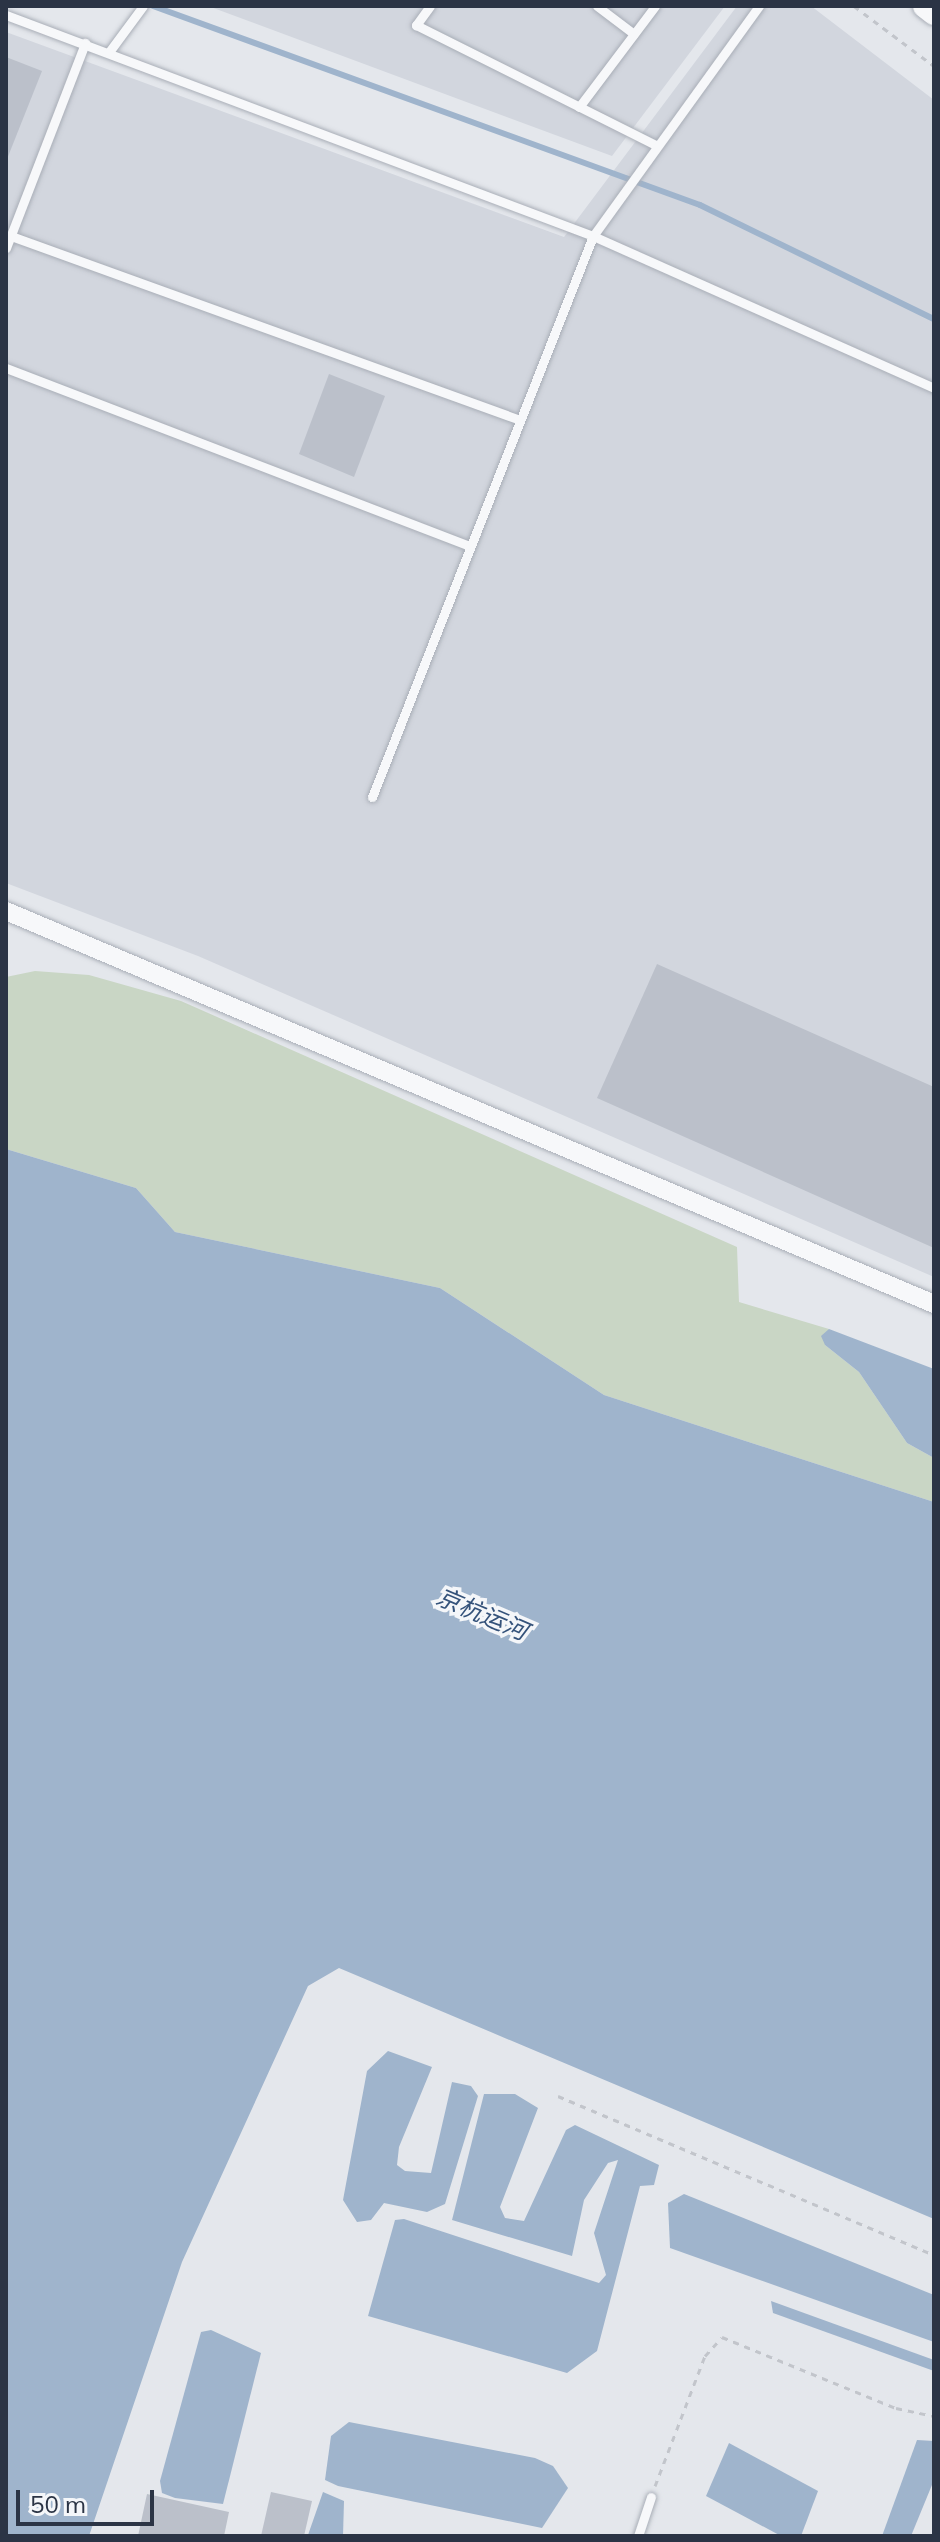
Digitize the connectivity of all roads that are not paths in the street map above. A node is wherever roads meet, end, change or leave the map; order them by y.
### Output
1 (143, 6) edge
2 (430, 6) edge
3 (597, 6) edge
4 (655, 6) edge
5 (759, 6) edge
6 (925, 6) edge
7 (934, 13) edge
8 (6, 15) edge
9 (634, 34) junction
10 (85, 43) junction
11 (109, 52) junction
12 (579, 107) junction
13 (656, 145) junction
14 (11, 236) junction
15 (593, 236) junction
16 (6, 248) edge
17 (6, 368) edge
18 (934, 388) edge
19 (520, 420) junction
20 (470, 546) junction
21 (372, 797) dead end
22 (6, 911) edge
23 (934, 1304) edge
24 (651, 2497) road end
25 (638, 2536) edge

1 - 11 lane
2 - 12 lane
3 - 9 lane
4 - 9 lane
5 - 13 lane
6 - 7 street
8 - 10 lane
9 - 12 lane
10 - 11 lane
10 - 14 lane
11 - 15 lane
12 - 13 lane
13 - 15 lane
14 - 16 lane
14 - 19 lane
15 - 18 lane
15 - 19 lane
17 - 20 lane
19 - 20 lane
20 - 21 lane
22 - 23 street
24 - 25 lane

